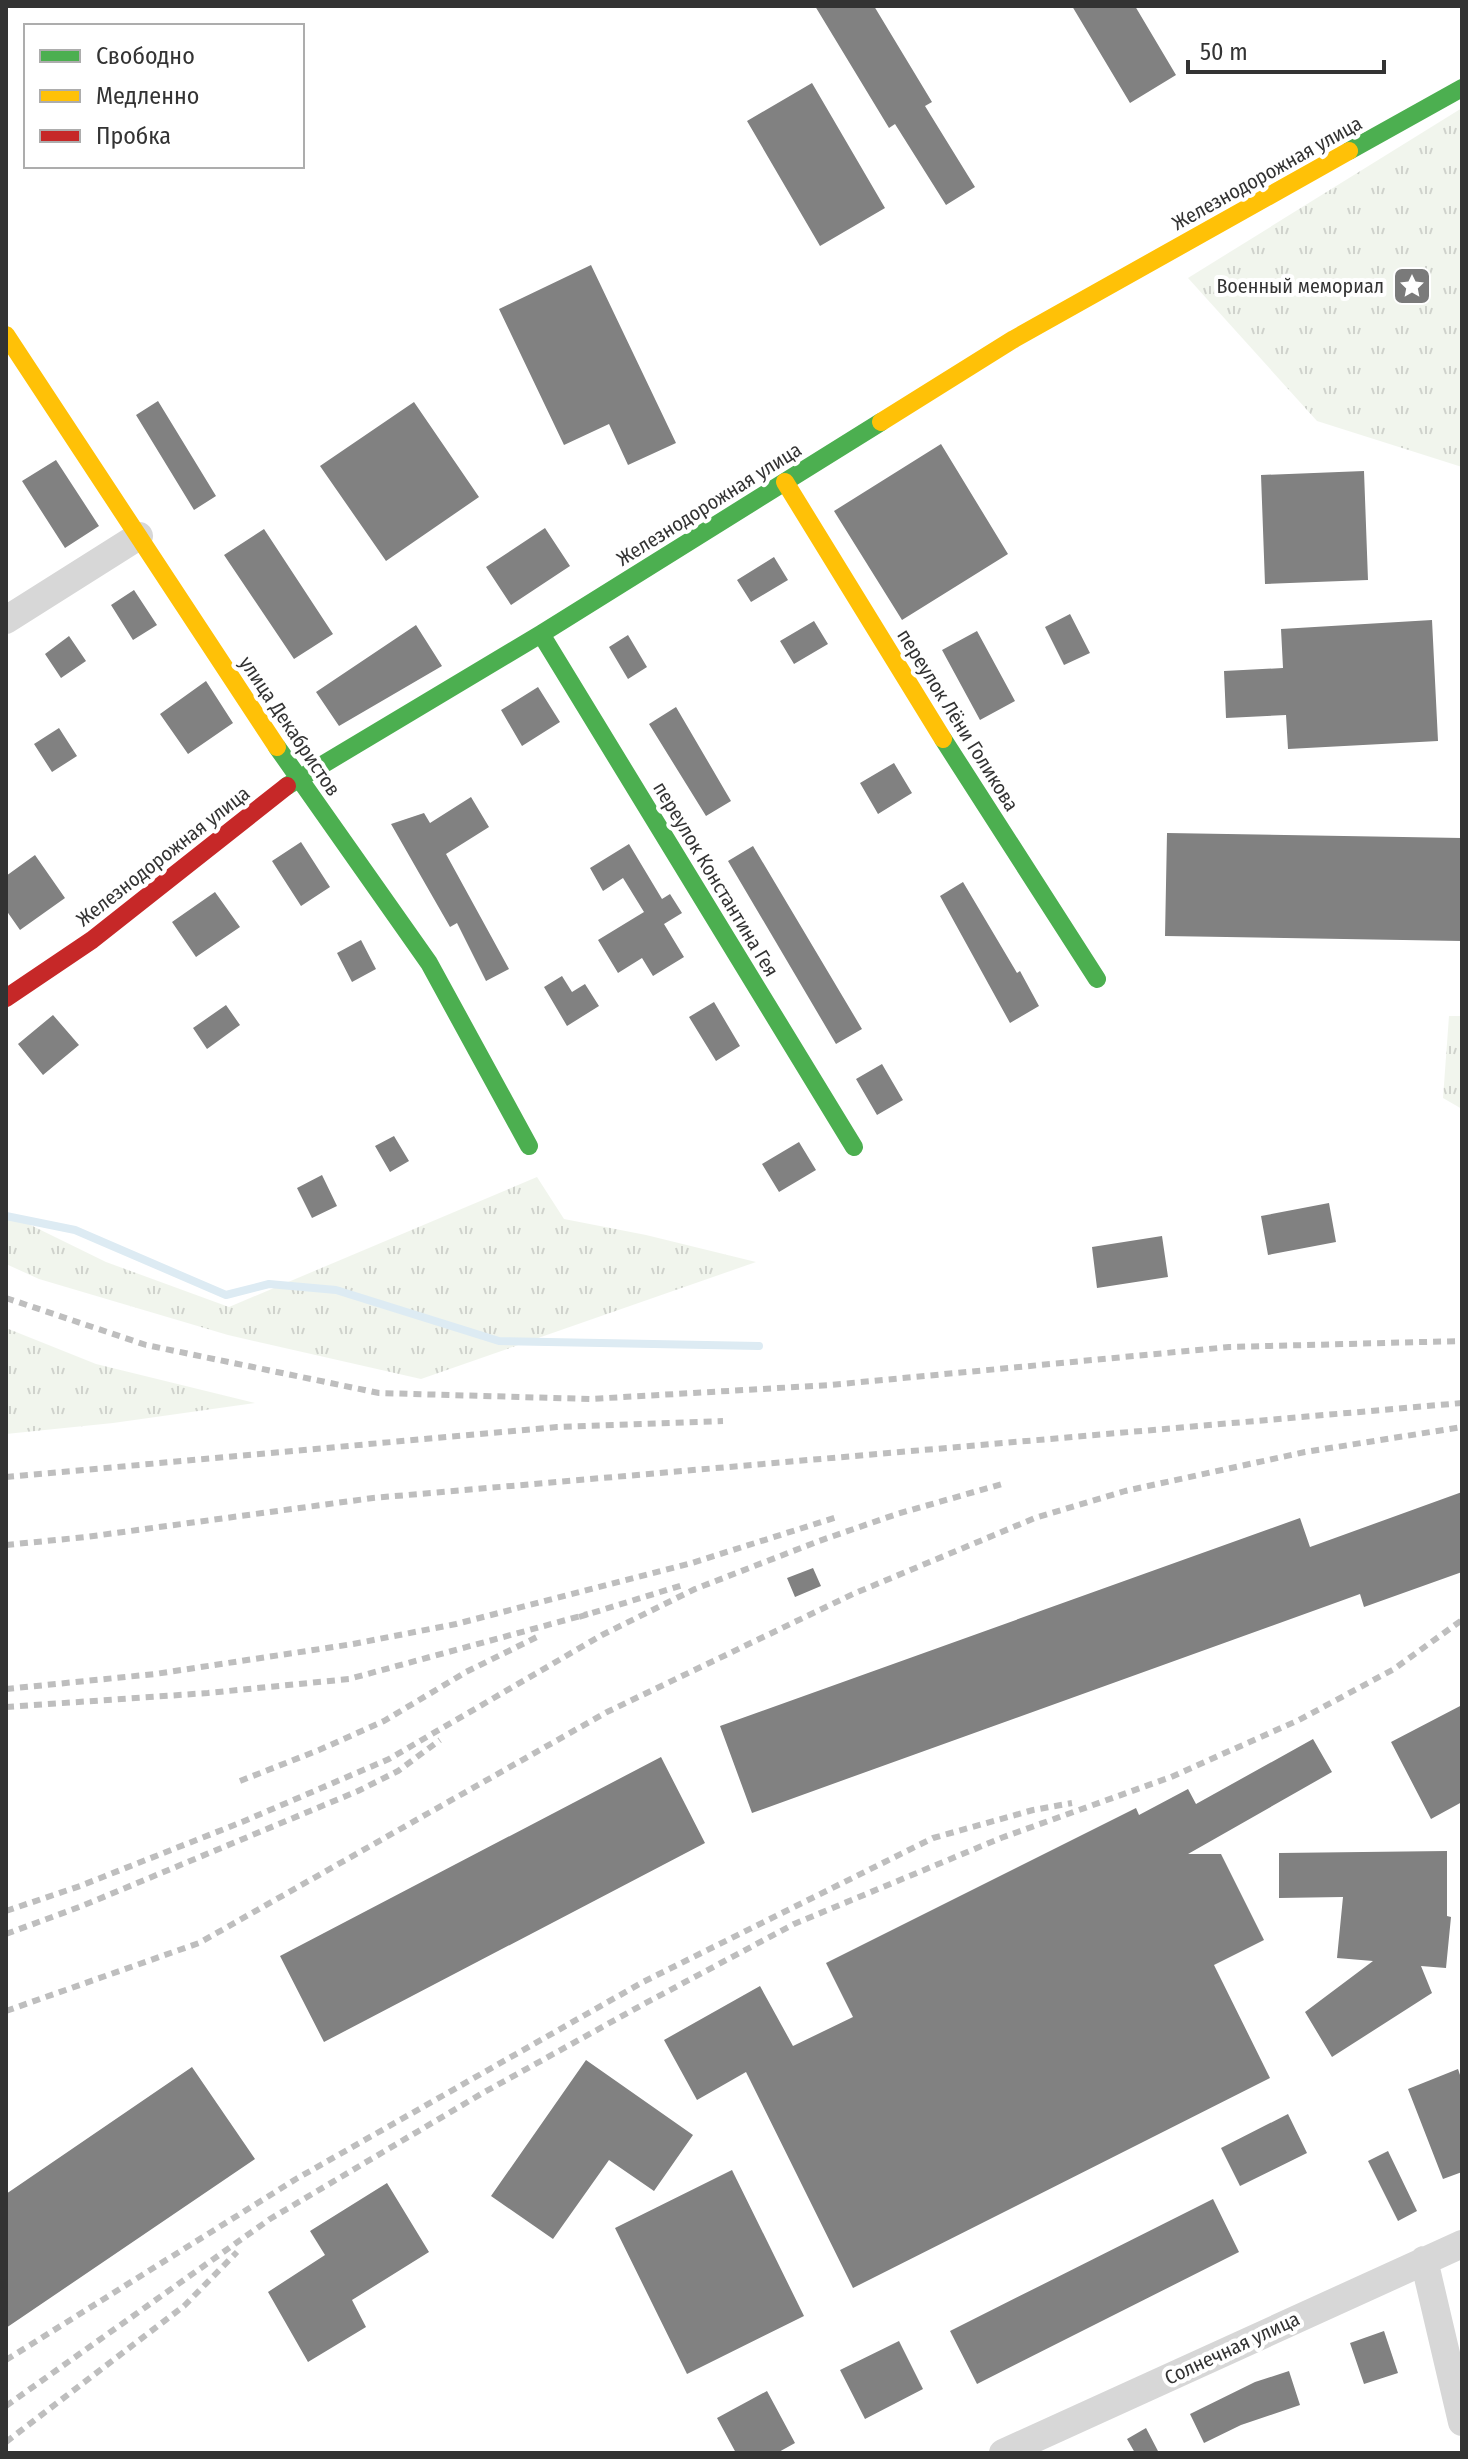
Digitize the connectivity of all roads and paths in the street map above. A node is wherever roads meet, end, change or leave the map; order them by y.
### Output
1 (1462, 88) edge
2 (6, 335) edge
3 (785, 482) junction
4 (139, 536) junction
5 (6, 620) edge
6 (541, 634) junction
7 (297, 778) junction
8 (1097, 979) dead end
9 (6, 998) edge
10 (529, 1146) dead end
11 (854, 1147) dead end
12 (1462, 2244) edge
13 (1424, 2260) junction
14 (1462, 2422) edge
15 (1003, 2453) edge

1 - 3 street, Железнодорожная улица
2 - 4 street, улица Декабристов
3 - 6 street, Железнодорожная улица
3 - 8 street, переулок Лёни Голикова
4 - 5 street
4 - 7 street, улица Декабристов
6 - 7 street, Железнодорожная улица
6 - 11 street, переулок Константина Гея
7 - 9 street, Железнодорожная улица
7 - 10 street, улица Декабристов
12 - 13 street, Солнечная улица
13 - 14 street
13 - 15 street, Солнечная улица

